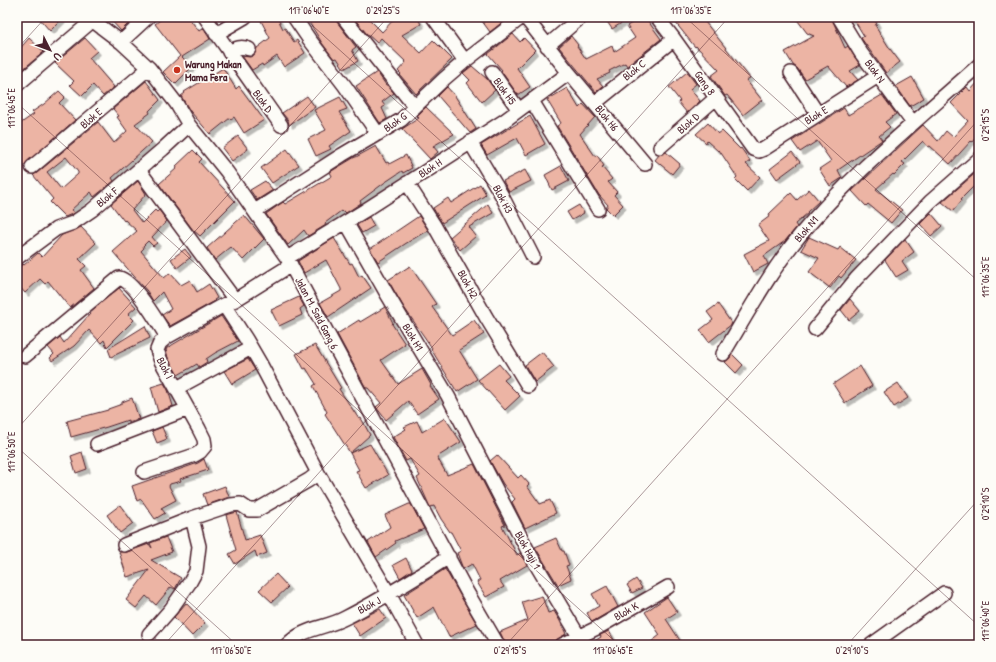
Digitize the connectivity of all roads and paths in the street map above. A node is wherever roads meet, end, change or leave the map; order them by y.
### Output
1 (148, 17) edge
2 (205, 17) edge
3 (245, 17) edge
4 (294, 17) edge
5 (343, 17) edge
6 (432, 17) edge
7 (524, 17) edge
8 (581, 17) edge
9 (658, 17) edge
10 (839, 17) edge
11 (90, 19) edge
12 (216, 34) junction
13 (674, 38) junction
14 (121, 42) junction
15 (547, 46) junction
16 (249, 49) dead end
17 (229, 52) junction
18 (465, 61) junction
19 (979, 65) edge
20 (148, 68) junction
21 (492, 72) dead end
22 (569, 73) junction
23 (791, 74) dead end
24 (878, 76) junction
25 (17, 85) edge
26 (716, 98) junction
27 (532, 101) junction
28 (595, 103) junction
29 (415, 107) junction
30 (519, 110) junction
31 (818, 114) junction
32 (913, 123) junction
33 (189, 125) junction
34 (281, 125) dead end
35 (378, 134) junction
36 (470, 142) junction
37 (660, 147) dead end
38 (753, 149) joint
39 (979, 159) edge
40 (645, 164) dead end
41 (32, 167) dead end
42 (139, 170) junction
43 (408, 183) junction
44 (598, 209) dead end
45 (255, 211) junction
46 (346, 222) junction
47 (533, 257) dead end
48 (17, 258) edge
49 (289, 261) junction
50 (229, 303) junction
51 (816, 329) dead end
52 (167, 337) junction
53 (251, 348) junction
54 (723, 354) dead end
55 (25, 356) dead end
56 (528, 386) dead end
57 (176, 388) junction
58 (188, 410) junction
59 (97, 444) dead end
60 (477, 452) joint
61 (144, 472) dead end
62 (318, 473) junction
63 (192, 518) junction
64 (124, 544) dead end
65 (449, 557) junction
66 (668, 587) dead end
67 (944, 593) dead end
68 (389, 594) junction
69 (149, 634) dead end
70 (582, 641) edge
71 (287, 645) edge
72 (417, 645) edge
73 (498, 645) edge
74 (562, 645) edge
75 (871, 645) edge

1 - 14 street
2 - 12 street, Blok D
3 - 12 street
4 - 35 street
5 - 29 street
6 - 18 street
7 - 15 street, Blok H6
7 - 18 street, Blok G
8 - 15 street
9 - 13 street, Gang 8
10 - 24 street, Blok N
11 - 14 street, Jalan M. Said Gang 6
11 - 25 street
12 - 17 street, Blok D
13 - 26 street, Gang 8
13 - 28 street, Blok C
14 - 20 street, Jalan M. Said Gang 6
15 - 22 street, Blok H6
16 - 17 street
17 - 34 street, Blok D
18 - 29 street, Blok G
19 - 32 street, Blok N1
20 - 33 street, Jalan M. Said Gang 6
20 - 41 street, Blok E
21 - 30 street, Blok H5
22 - 27 street, Blok H
22 - 28 street, Blok H6
23 - 31 street
24 - 31 street, Blok E
24 - 32 street, Blok N
26 - 37 street, Blok D
26 - 38 street, Gang 8
27 - 30 street, Blok H
27 - 44 street
28 - 40 street, Blok H6
29 - 35 street, Blok G
30 - 36 street, Blok H
31 - 38 street, Blok E
32 - 54 street, Blok N1
33 - 42 street, Blok F
33 - 45 street, Jalan M. Said Gang 6
35 - 45 street, Blok G
36 - 43 street, Blok H
36 - 47 street, Blok H3
39 - 51 street
42 - 48 street, Blok F
42 - 50 street
43 - 46 street, Blok H
43 - 56 street, Blok H2
45 - 49 street, Jalan M. Said Gang 6
46 - 49 street, Blok H
46 - 60 street, Blok H1
49 - 50 street
49 - 65 street, Jalan M. Said Gang 6
50 - 52 street
50 - 53 street
52 - 55 street
52 - 57 street, Blok I
53 - 57 street
53 - 62 street
57 - 58 street, Blok I
58 - 59 street
58 - 61 street, Blok I
60 - 70 street, Blok Haji 1
62 - 63 street
62 - 68 street
63 - 64 street
63 - 69 street
65 - 68 street, Blok J
65 - 73 street, Jalan M. Said Gang 6
66 - 70 street, Blok K
67 - 75 street
68 - 71 street, Blok J
68 - 72 street
70 - 74 street, Blok K

